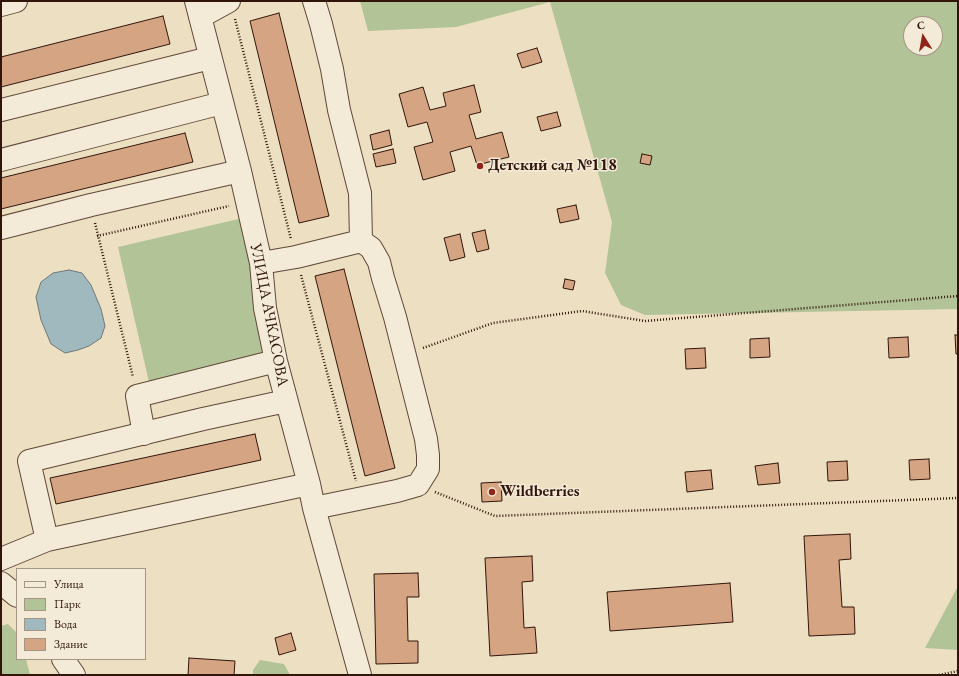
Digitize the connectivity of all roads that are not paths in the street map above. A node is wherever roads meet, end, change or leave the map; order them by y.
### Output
1 (16, 1) edge
2 (229, 1) edge
3 (314, 1) edge
4 (1, 5) edge
5 (198, 9) edge
6 (210, 58) junction
7 (222, 103) junction
8 (1, 110) edge
9 (1, 160) edge
10 (240, 171) junction
11 (1, 228) edge
12 (360, 240) junction
13 (261, 263) junction
14 (276, 361) junction
15 (286, 401) junction
16 (144, 434) junction
17 (309, 484) junction
18 (314, 508) junction
19 (47, 540) junction
20 (2, 556) edge
21 (1, 583) edge
22 (16, 595) edge
23 (64, 660) edge
24 (74, 675) edge
25 (360, 675) edge

1 - 4 street
2 - 5 street
3 - 12 street
5 - 6 street, УЛИЦА АЧКАСОВА
6 - 7 street, УЛИЦА АЧКАСОВА
6 - 8 street
7 - 9 street
7 - 10 street, УЛИЦА АЧКАСОВА
10 - 11 street
10 - 13 street, УЛИЦА АЧКАСОВА
12 - 13 street
12 - 18 street
13 - 14 street, УЛИЦА АЧКАСОВА
14 - 15 street, УЛИЦА АЧКАСОВА
14 - 16 street
15 - 16 street
15 - 17 street, УЛИЦА АЧКАСОВА
16 - 19 street
17 - 18 street, УЛИЦА АЧКАСОВА
17 - 19 street
18 - 25 street, УЛИЦА АЧКАСОВА
19 - 20 street
21 - 22 street
23 - 24 street

